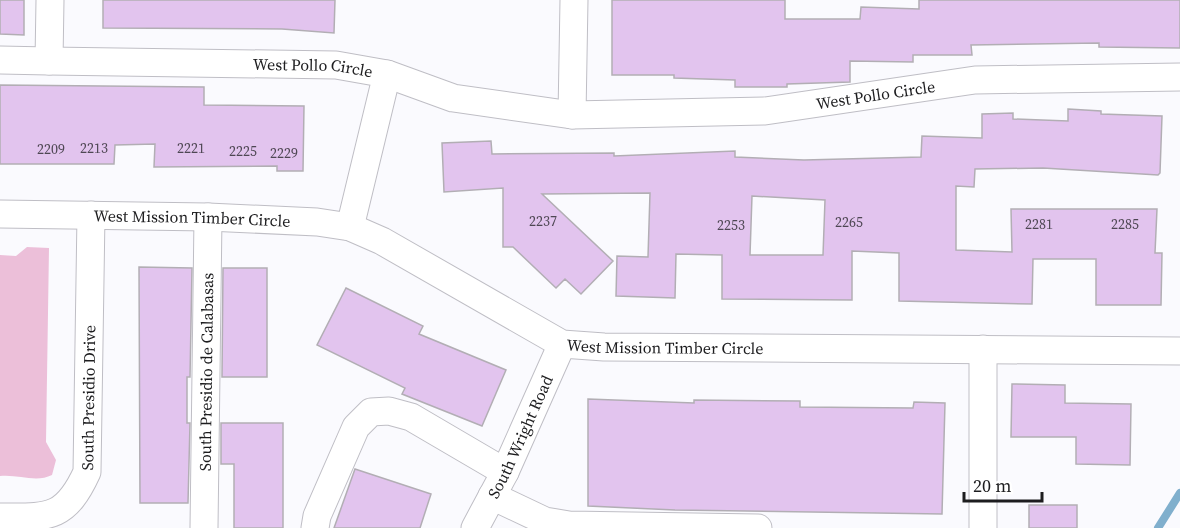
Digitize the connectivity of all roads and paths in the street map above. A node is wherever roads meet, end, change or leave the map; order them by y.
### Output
1 (50, 0) edge
2 (574, 0) edge
3 (0, 60) edge
4 (49, 61) junction
5 (387, 74) junction
6 (1180, 77) edge
7 (572, 115) junction
8 (0, 214) edge
9 (91, 215) junction
10 (208, 217) junction
11 (350, 226) junction
12 (562, 344) junction
13 (983, 349) junction
14 (1180, 351) edge
15 (505, 472) junction
16 (492, 496) junction
17 (1, 520) edge
18 (204, 528) edge
19 (315, 528) edge
20 (475, 528) edge
21 (758, 528) edge
22 (982, 528) edge

1 - 4 street
2 - 7 street
3 - 4 street, West Pollo Circle
4 - 5 street, West Pollo Circle
5 - 7 street, West Pollo Circle
5 - 11 street
6 - 7 street, West Pollo Circle
8 - 9 street, West Mission Timber Circle
9 - 10 street, West Mission Timber Circle
9 - 17 street, South Presidio Drive
10 - 11 street, West Mission Timber Circle
10 - 18 street, South Presidio de Calabasas
11 - 12 street, West Mission Timber Circle
12 - 13 street, West Mission Timber Circle
12 - 15 street, South Wright Road
13 - 14 street, West Mission Timber Circle
13 - 22 street
15 - 16 street, South Wright Road
15 - 19 street
16 - 20 street, South Wright Road
16 - 21 street

